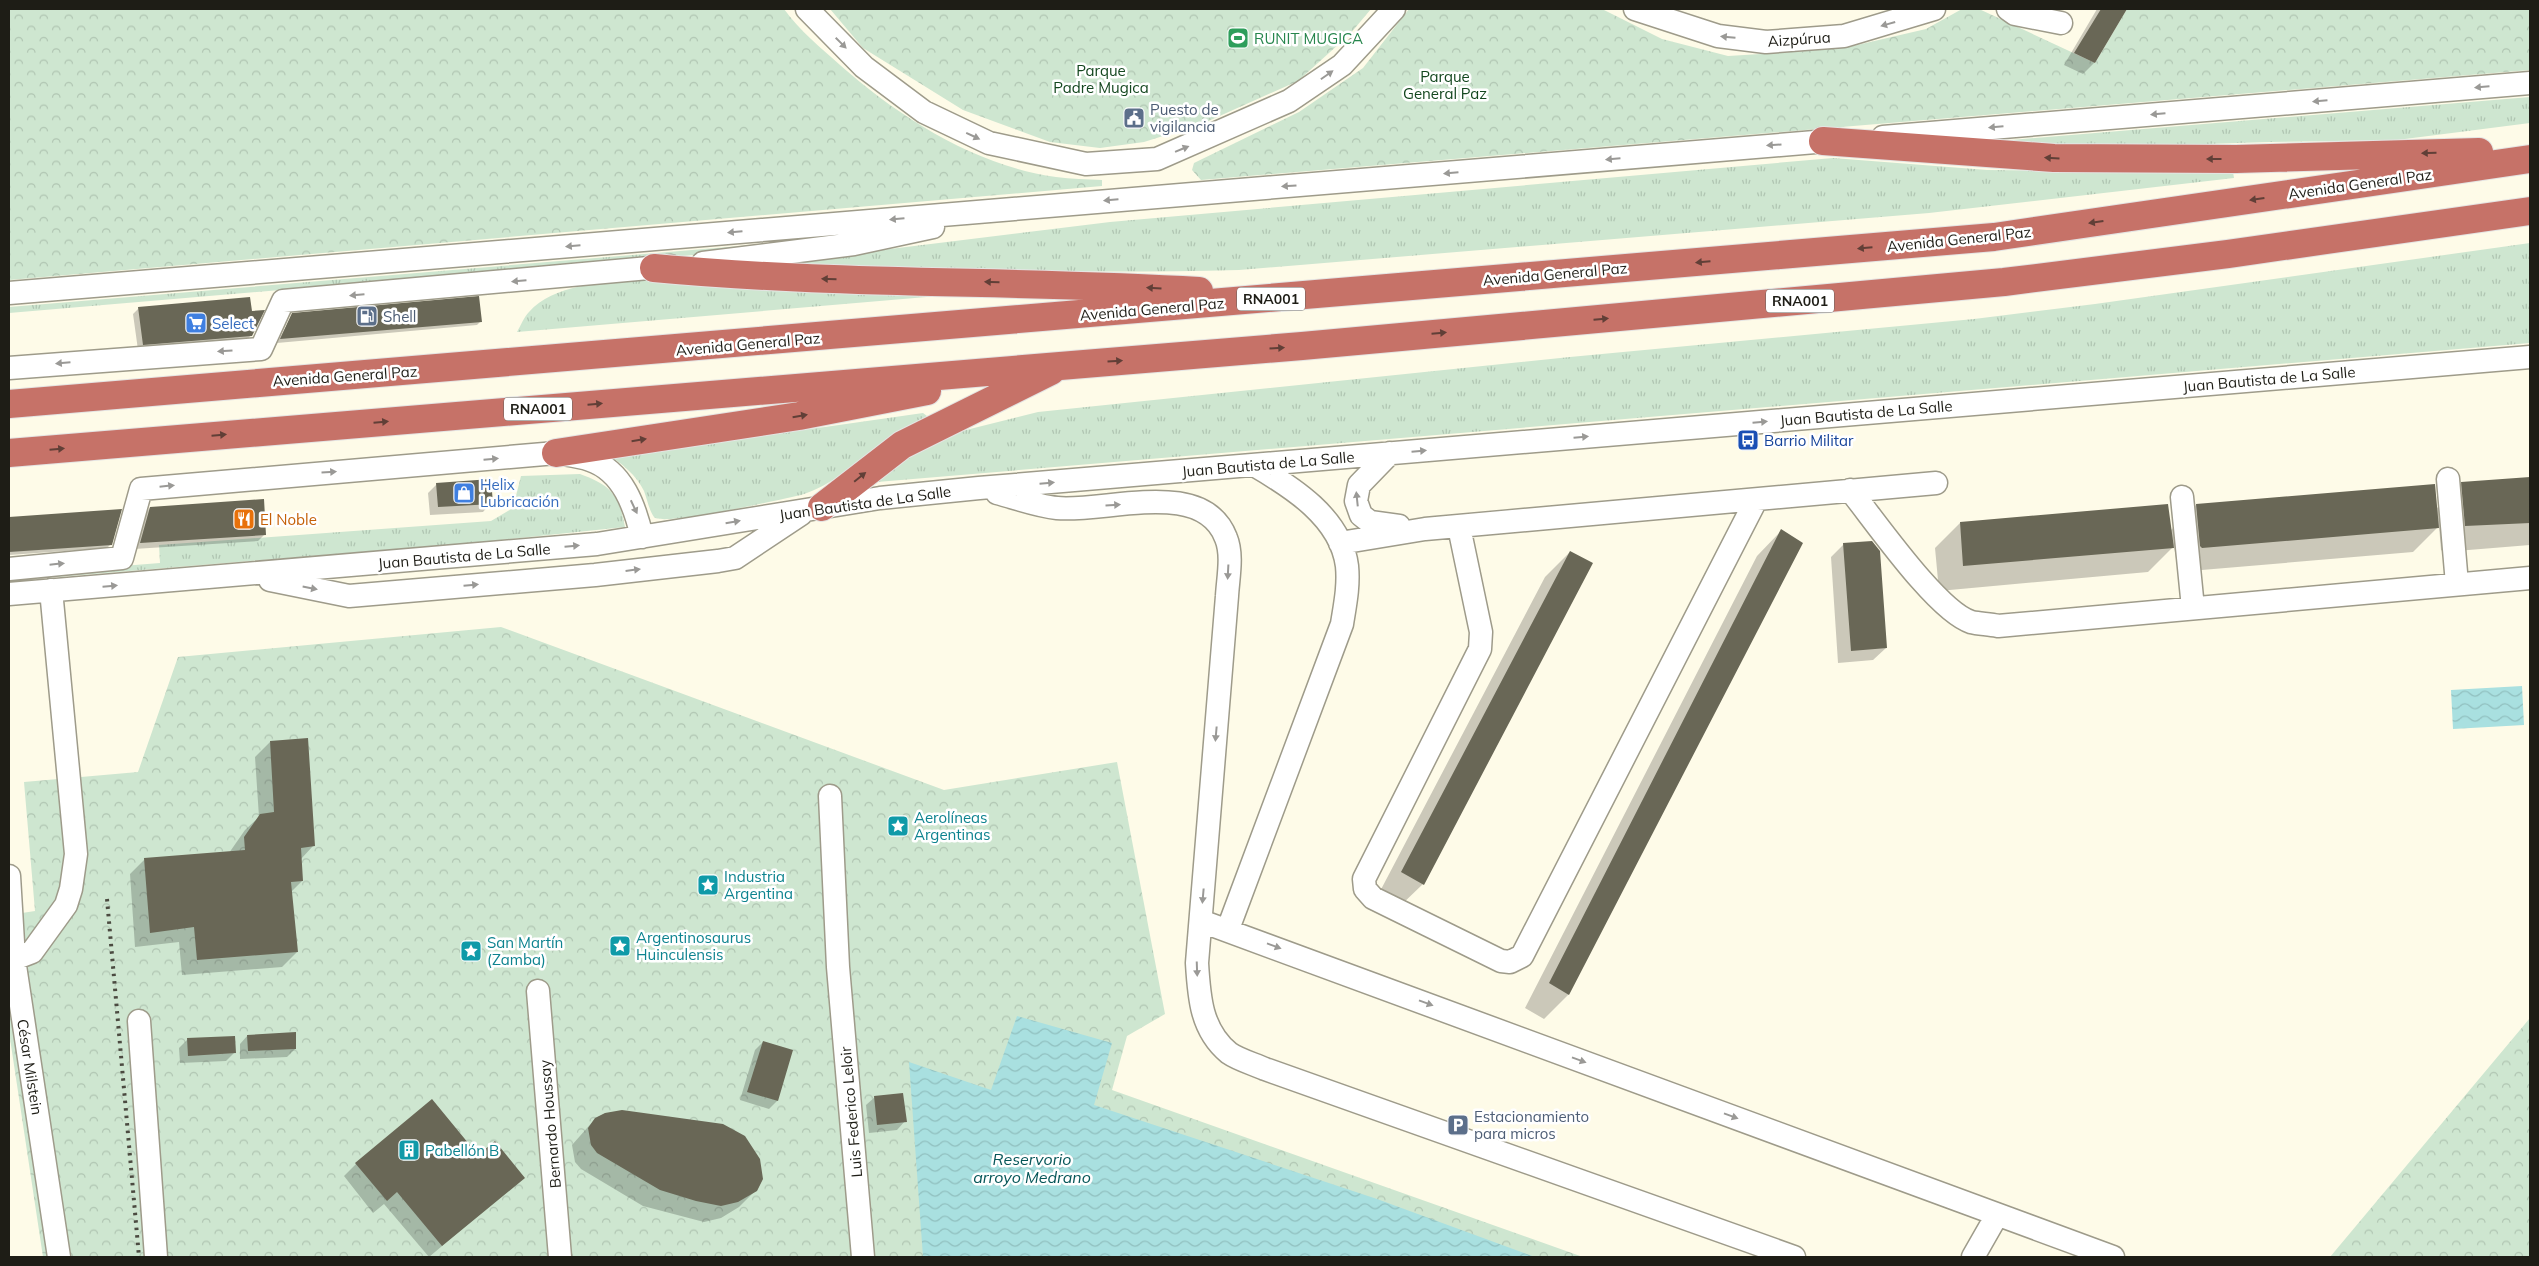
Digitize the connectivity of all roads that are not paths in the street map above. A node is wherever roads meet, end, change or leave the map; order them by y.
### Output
1 (807, 9) edge
2 (1394, 9) edge
3 (1635, 9) edge
4 (1934, 9) edge
5 (2008, 9) edge
6 (2061, 23) dead end
7 (2530, 83) edge
8 (1823, 142) junction
9 (2530, 152) edge
10 (1157, 159) junction
11 (2530, 159) edge
12 (1159, 196) junction
13 (1025, 208) junction
14 (2530, 211) edge
15 (654, 268) junction
16 (9, 293) edge
17 (1290, 297) junction
18 (2530, 357) edge
19 (1066, 364) junction
20 (9, 368) edge
21 (9, 404) edge
22 (556, 452) junction
23 (9, 453) edge
24 (1390, 453) junction
25 (1254, 465) junction
26 (2448, 479) dead end
27 (1936, 483) dead end
28 (979, 488) junction
29 (1850, 490) junction
30 (2182, 497) dead end
31 (1756, 500) junction
32 (815, 508) junction
33 (1459, 528) junction
34 (1425, 529) junction
35 (642, 537) junction
36 (1340, 543) junction
37 (9, 569) edge
38 (245, 575) junction
39 (2530, 578) edge
40 (2457, 584) junction
41 (50, 590) junction
42 (9, 594) edge
43 (2193, 608) junction
44 (830, 796) dead end
45 (9, 876) edge
46 (1201, 921) junction
47 (1228, 929) junction
48 (14, 959) junction
49 (538, 991) dead end
50 (139, 1022) dead end
51 (1997, 1216) junction
52 (59, 1257) edge
53 (156, 1257) edge
54 (560, 1257) edge
55 (863, 1257) edge
56 (1794, 1257) edge
57 (1973, 1257) edge
58 (2112, 1257) edge

1 -> 10 street
10 -> 2 street
4 -> 3 street, Aizpúrua
5 - 6 street
7 -> 8 street
9 -> 8 highway
8 -> 12 street
10 - 12 street
11 -> 17 highway, Avenida General Paz / RNA001
12 -> 13 street
13 - 15 street
13 -> 16 street
19 -> 14 highway, RNA001
17 -> 15 highway
15 -> 20 street
17 - 21 highway, Avenida General Paz / RNA001
24 -> 18 street, Juan Bautista de La Salle
22 -> 19 highway
23 -> 19 highway, RNA001
32 -> 19 highway
22 -> 35 street
37 -> 22 street
24 - 25 street, Juan Bautista de La Salle
34 -> 24 street
28 -> 25 street, Juan Bautista de La Salle
25 - 36 street
26 - 40 street
27 - 29 street
28 - 32 street, Juan Bautista de La Salle
28 -> 46 street
29 - 31 street
29 - 43 street
30 - 43 street
31 - 33 street
31 - 33 street
35 -> 32 street, Juan Bautista de La Salle
38 -> 32 street
33 - 34 street
34 - 36 street
38 -> 35 street, Juan Bautista de La Salle
36 - 47 street
41 -> 38 street, Juan Bautista de La Salle
39 - 40 street
40 - 43 street
41 - 42 street, Juan Bautista de La Salle
41 - 48 street
44 - 55 street, Luis Federico Leloir
45 - 48 street, César Milstein
46 - 47 street
46 -> 56 street
47 -> 51 street
48 - 52 street, César Milstein
49 - 54 street, Bernardo Houssay
50 - 53 street
51 - 57 street
51 - 58 street

